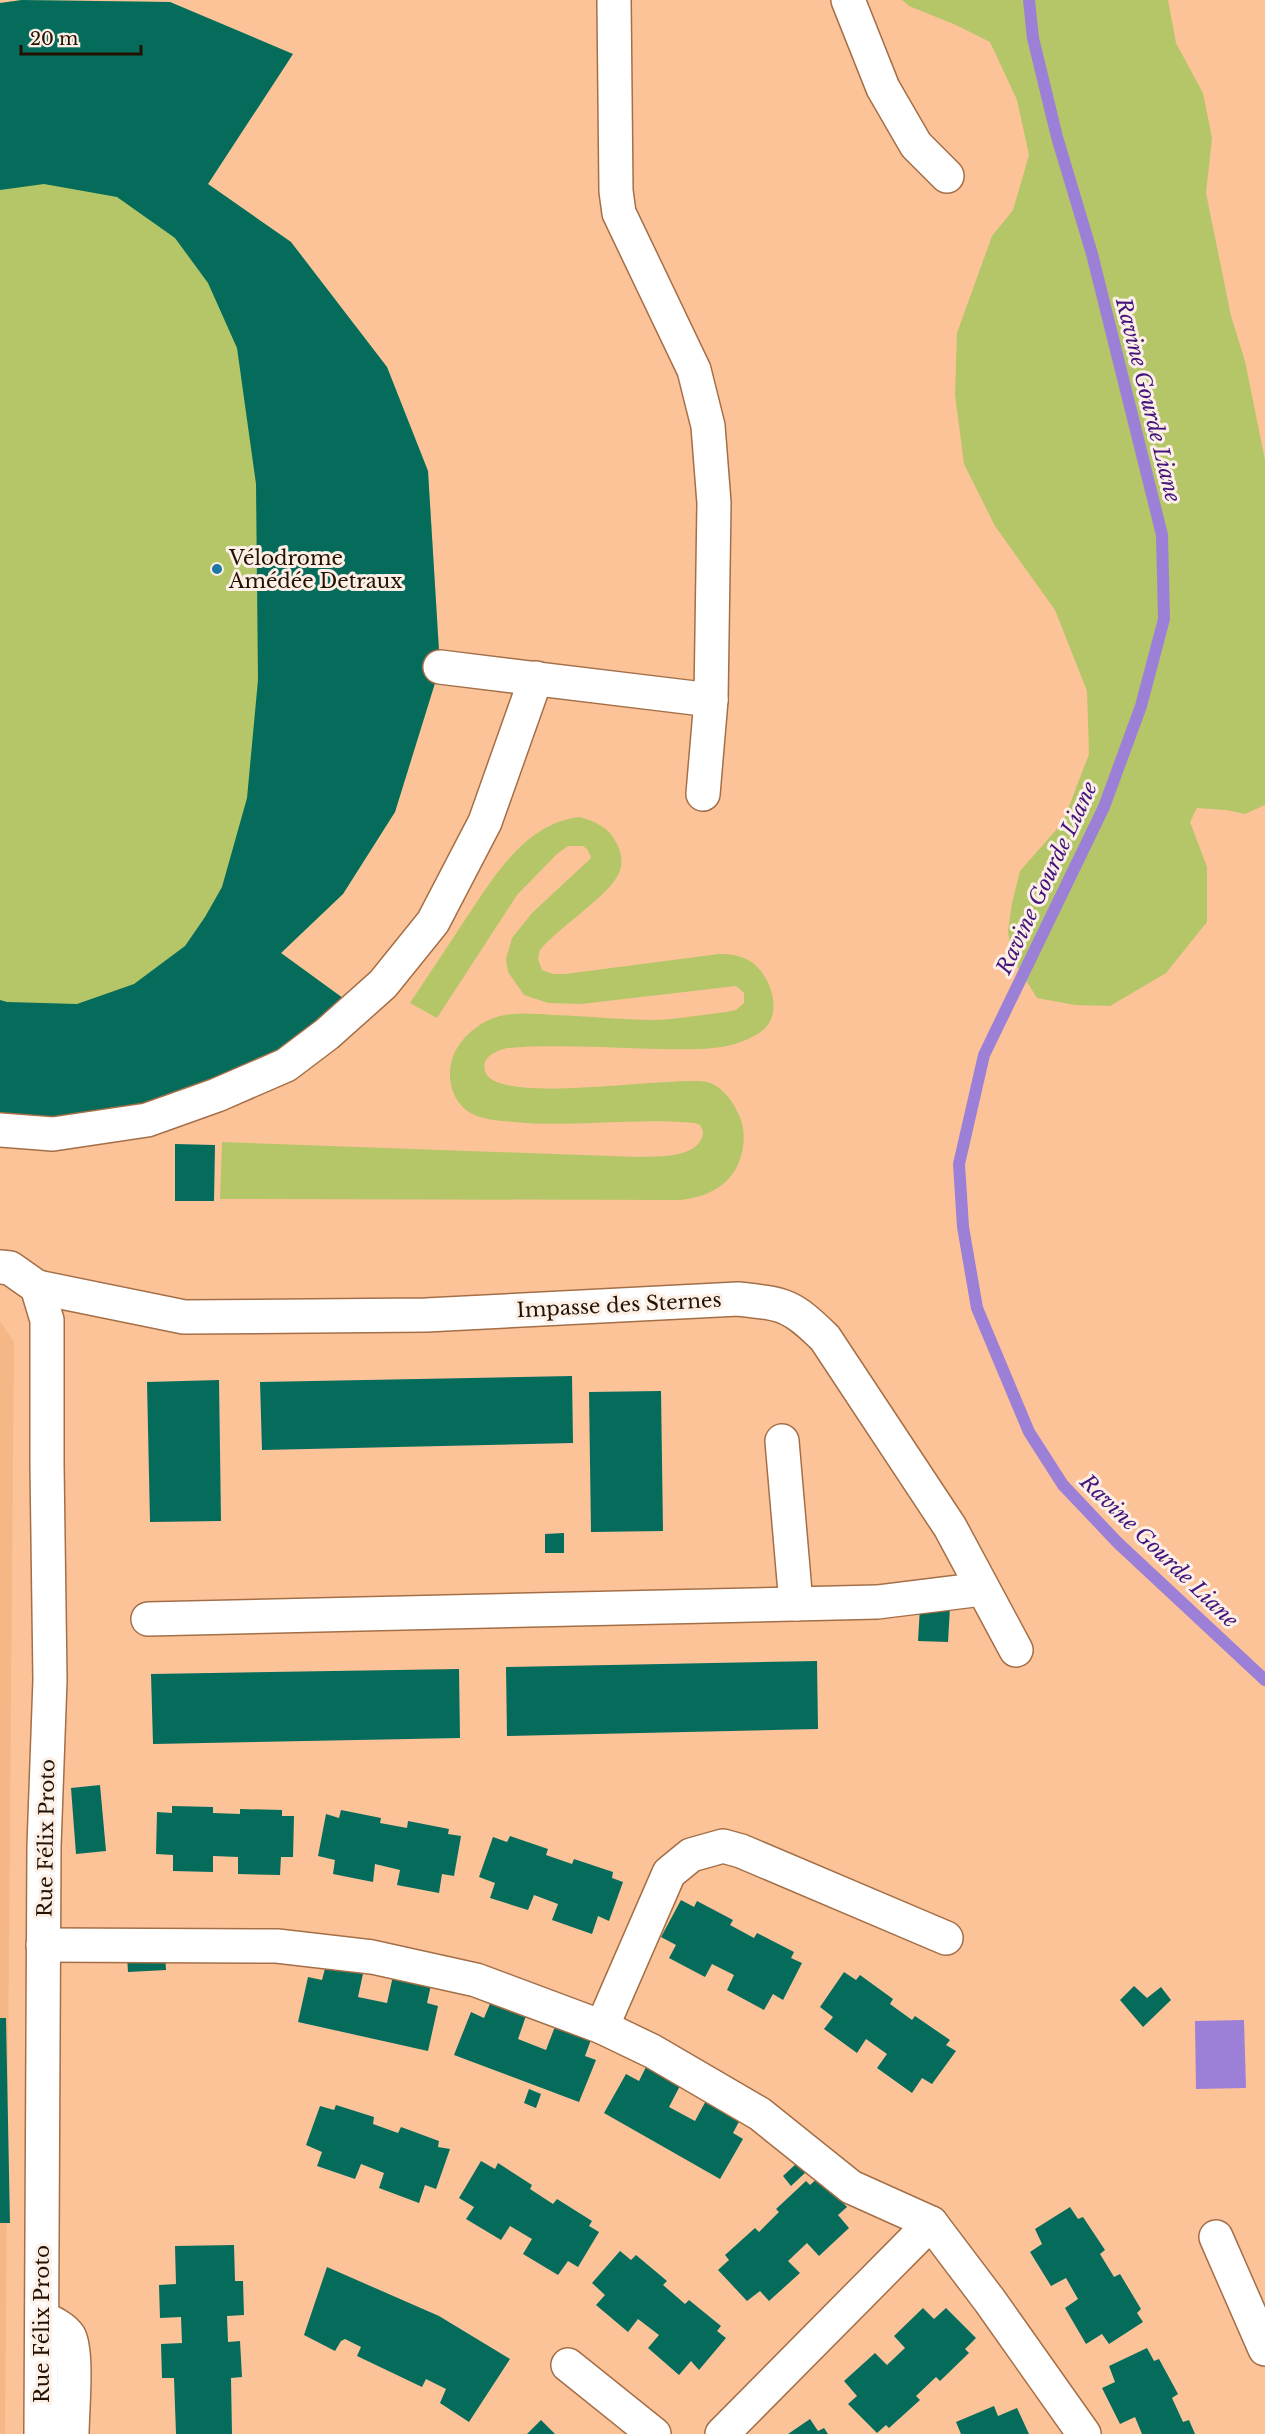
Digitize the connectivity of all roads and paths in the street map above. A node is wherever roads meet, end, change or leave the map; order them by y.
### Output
1 (614, 0) edge
2 (848, 0) edge
3 (946, 177) dead end
4 (440, 667) dead end
5 (536, 678) junction
6 (711, 700) junction
7 (703, 794) dead end
8 (0, 1130) edge
9 (0, 1267) edge
10 (37, 1287) junction
11 (782, 1441) dead end
12 (982, 1589) junction
13 (796, 1604) junction
14 (148, 1619) dead end
15 (1016, 1650) dead end
16 (946, 1938) dead end
17 (44, 1946) junction
18 (602, 2027) junction
19 (931, 2223) junction
20 (1216, 2237) dead end
21 (42, 2318) junction
22 (1265, 2349) edge
23 (568, 2365) dead end
24 (41, 2434) edge
25 (72, 2434) edge
26 (654, 2434) edge
27 (722, 2434) edge
28 (1084, 2434) edge

1 - 6 street
2 - 3 street
4 - 5 street
5 - 6 street
5 - 8 street
6 - 7 street
9 - 10 street
10 - 12 street, Impasse des Sternes
10 - 17 street, Rue Félix Proto
11 - 13 street
12 - 13 street
12 - 15 street, Impasse des Sternes
13 - 14 street
16 - 18 street
17 - 18 street
17 - 21 street, Rue Félix Proto
18 - 19 street
19 - 27 street
19 - 28 street
20 - 22 street
21 - 24 street, Rue Félix Proto
21 - 25 street
23 - 26 street

